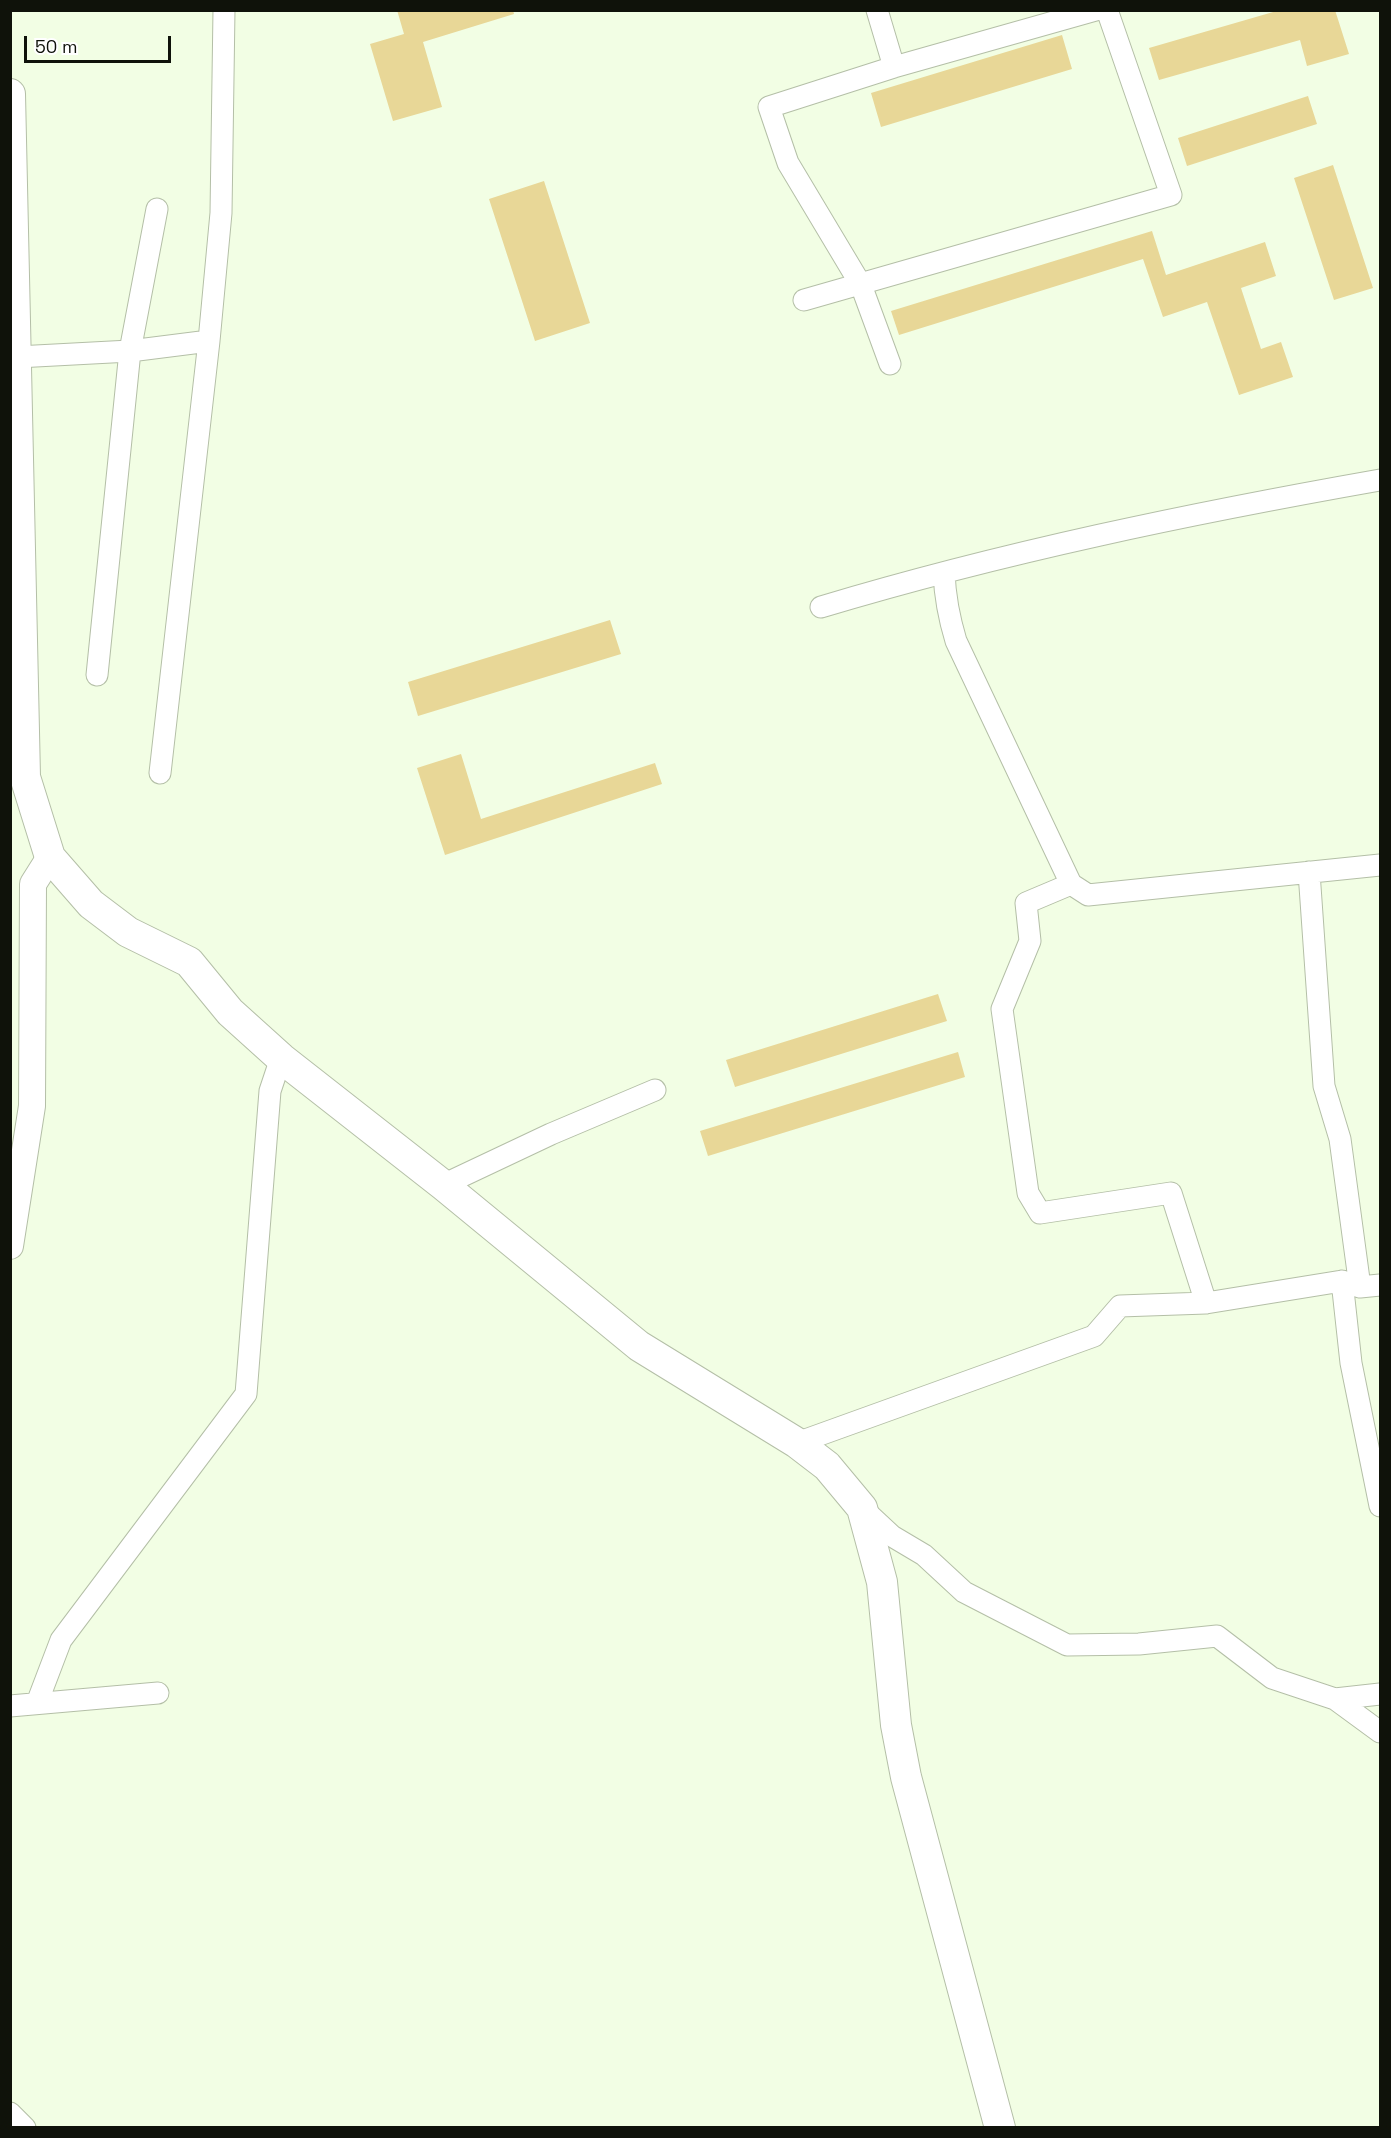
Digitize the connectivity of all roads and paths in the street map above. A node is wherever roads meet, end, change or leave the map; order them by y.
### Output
1 (224, 10) edge
2 (877, 10) edge
3 (1096, 10) edge
4 (1107, 10) edge
5 (894, 67) junction
6 (10, 94) edge
7 (157, 209) dead end
8 (861, 285) junction
9 (804, 300) dead end
10 (209, 341) junction
11 (130, 351) junction
12 (17, 357) junction
13 (890, 364) dead end
14 (1380, 480) edge
15 (944, 573) junction
16 (821, 607) dead end
17 (97, 675) dead end
18 (160, 773) dead end
19 (50, 857) junction
20 (1380, 865) edge
21 (1309, 872) junction
22 (1071, 884) junction
23 (281, 1058) junction
24 (655, 1090) dead end
25 (443, 1185) junction
26 (10, 1246) edge
27 (1361, 1284) edge
28 (1206, 1302) junction
29 (797, 1443) junction
30 (1380, 1506) edge
31 (862, 1508) junction
32 (158, 1693) dead end
33 (1380, 1694) edge
34 (1335, 1699) junction
35 (37, 1702) junction
36 (10, 1706) edge
37 (1380, 1732) edge
38 (10, 2113) edge
39 (25, 2127) edge
40 (1000, 2127) edge

1 - 10 street
2 - 5 street
3 - 5 street
4 - 8 street
5 - 8 street
6 - 12 main road
7 - 11 street
8 - 9 street
8 - 13 street
10 - 11 street
10 - 18 street
11 - 12 street
11 - 17 street
12 - 19 main road
14 - 15 street
15 - 16 street
15 - 22 street
19 - 23 main road
19 - 26 street
20 - 21 street
21 - 22 street
21 - 27 street
22 - 28 street
23 - 25 main road
23 - 35 street
24 - 25 street
25 - 29 main road
27 - 28 street
27 - 30 street
28 - 29 street
29 - 31 main road
31 - 34 street
31 - 40 main road
32 - 35 street
33 - 34 street
34 - 37 street
35 - 36 street
38 - 39 street

